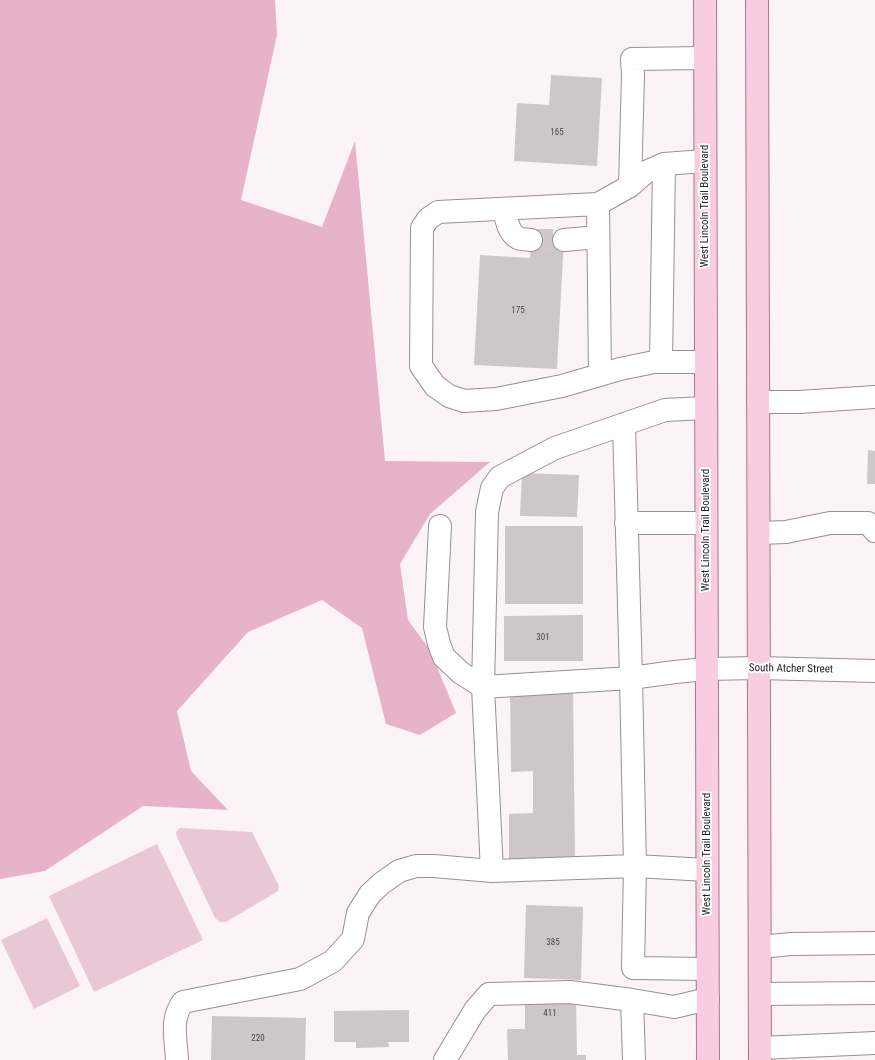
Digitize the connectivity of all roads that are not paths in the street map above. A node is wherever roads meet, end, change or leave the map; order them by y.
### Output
1 (705, 0) edge
2 (757, 0) edge
3 (704, 58) junction
4 (704, 161) junction
5 (664, 164) junction
6 (630, 186) junction
7 (598, 204) junction
8 (504, 209) junction
9 (598, 237) junction
10 (531, 240) tunnel mouth
11 (564, 240) tunnel mouth
12 (661, 362) junction
13 (705, 362) junction
14 (600, 375) junction
15 (875, 397) edge
16 (758, 402) junction
17 (705, 408) junction
18 (624, 424) junction
19 (626, 523) junction
20 (706, 523) junction
21 (440, 526) dead end
22 (875, 531) edge
23 (758, 533) junction
24 (759, 668) junction
25 (706, 669) junction
26 (875, 671) edge
27 (631, 678) junction
28 (483, 687) junction
29 (635, 866) junction
30 (707, 870) junction
31 (492, 871) junction
32 (875, 943) edge
33 (760, 947) junction
34 (708, 969) junction
35 (875, 993) edge
36 (760, 994) junction
37 (708, 999) junction
38 (632, 1000) junction
39 (875, 1043) edge
40 (760, 1054) edge
41 (177, 1060) edge
42 (445, 1060) edge
43 (634, 1060) edge
44 (708, 1060) edge

1 - 3 main road, West Lincoln Trail Boulevard
2 - 16 main road
3 - 4 main road, West Lincoln Trail Boulevard
3 - 6 street
4 - 5 street
4 - 13 main road, West Lincoln Trail Boulevard
5 - 6 street
5 - 12 street
6 - 7 street
7 - 8 street
7 - 9 street
8 - 10 street
8 - 14 street
9 - 11 street
9 - 14 street
12 - 13 street
12 - 14 street
13 - 17 main road, West Lincoln Trail Boulevard
15 - 16 street
16 - 23 main road
17 - 18 street
17 - 20 main road, West Lincoln Trail Boulevard
18 - 19 street
18 - 28 street
19 - 20 street
19 - 27 street
20 - 25 main road, West Lincoln Trail Boulevard
21 - 28 street
22 - 23 street
23 - 24 main road
24 - 25 street, South Atcher Street
24 - 26 street, South Atcher Street
24 - 33 main road
25 - 27 street, South Atcher Street
25 - 30 main road, West Lincoln Trail Boulevard
27 - 28 street, South Atcher Street
27 - 29 street
28 - 31 street
29 - 30 street
29 - 31 street
29 - 34 street
30 - 34 main road, West Lincoln Trail Boulevard
31 - 41 street
32 - 33 street
33 - 36 main road
34 - 37 main road, West Lincoln Trail Boulevard
35 - 36 street
36 - 40 main road
37 - 38 street
37 - 44 main road, West Lincoln Trail Boulevard
38 - 42 street
38 - 43 street
39 - 40 street

